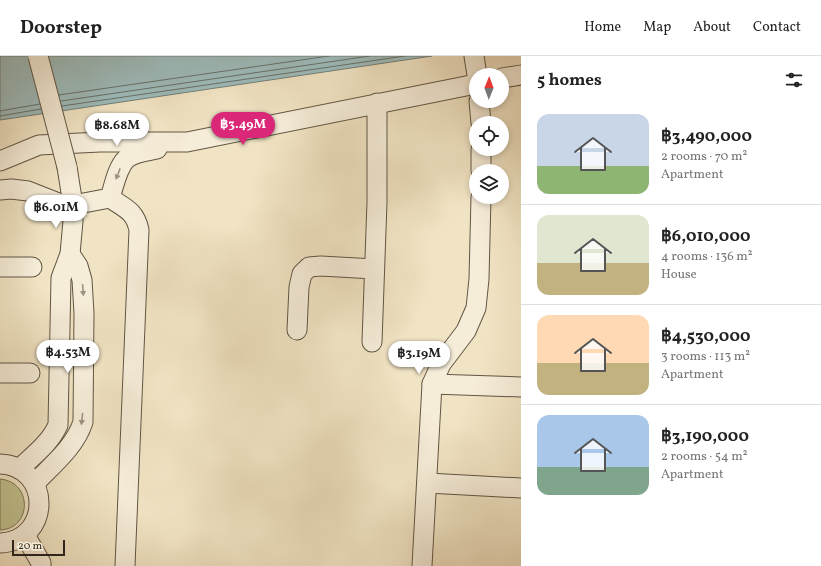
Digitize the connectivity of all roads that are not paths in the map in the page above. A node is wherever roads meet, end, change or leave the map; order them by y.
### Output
1 (38, 56) edge
2 (469, 72) edge
3 (521, 75) edge
4 (509, 77) edge
5 (377, 103) junction
6 (187, 142) junction
7 (0, 161) edge
8 (0, 190) edge
9 (110, 198) junction
10 (481, 204) edge
11 (73, 205) junction
12 (70, 254) junction
13 (0, 267) edge
14 (32, 267) dead end
15 (374, 269) junction
16 (297, 330) dead end
17 (372, 342) dead end
18 (0, 373) edge
19 (30, 373) dead end
20 (432, 384) junction
21 (521, 387) edge
22 (0, 464) edge
23 (19, 469) junction
24 (426, 483) junction
25 (35, 484) junction
26 (521, 488) edge
27 (24, 535) junction
28 (0, 543) edge
29 (41, 566) edge
30 (126, 566) edge
31 (422, 566) edge

1 - 11 street, bridge
2 - 5 street
3 - 4 street
5 - 6 street
5 - 15 street
6 - 7 street
6 -> 9 street
8 - 11 street
9 - 11 street
9 - 30 street
10 - 20 street
11 - 12 street
12 - 23 street
12 -> 25 street
13 - 14 street
15 - 16 street
15 - 17 street
18 - 19 street
20 - 21 street
20 - 24 street
22 - 23 street
23 - 25 street
24 - 26 street
24 - 31 street
25 - 27 street
27 - 28 street
27 - 29 street

